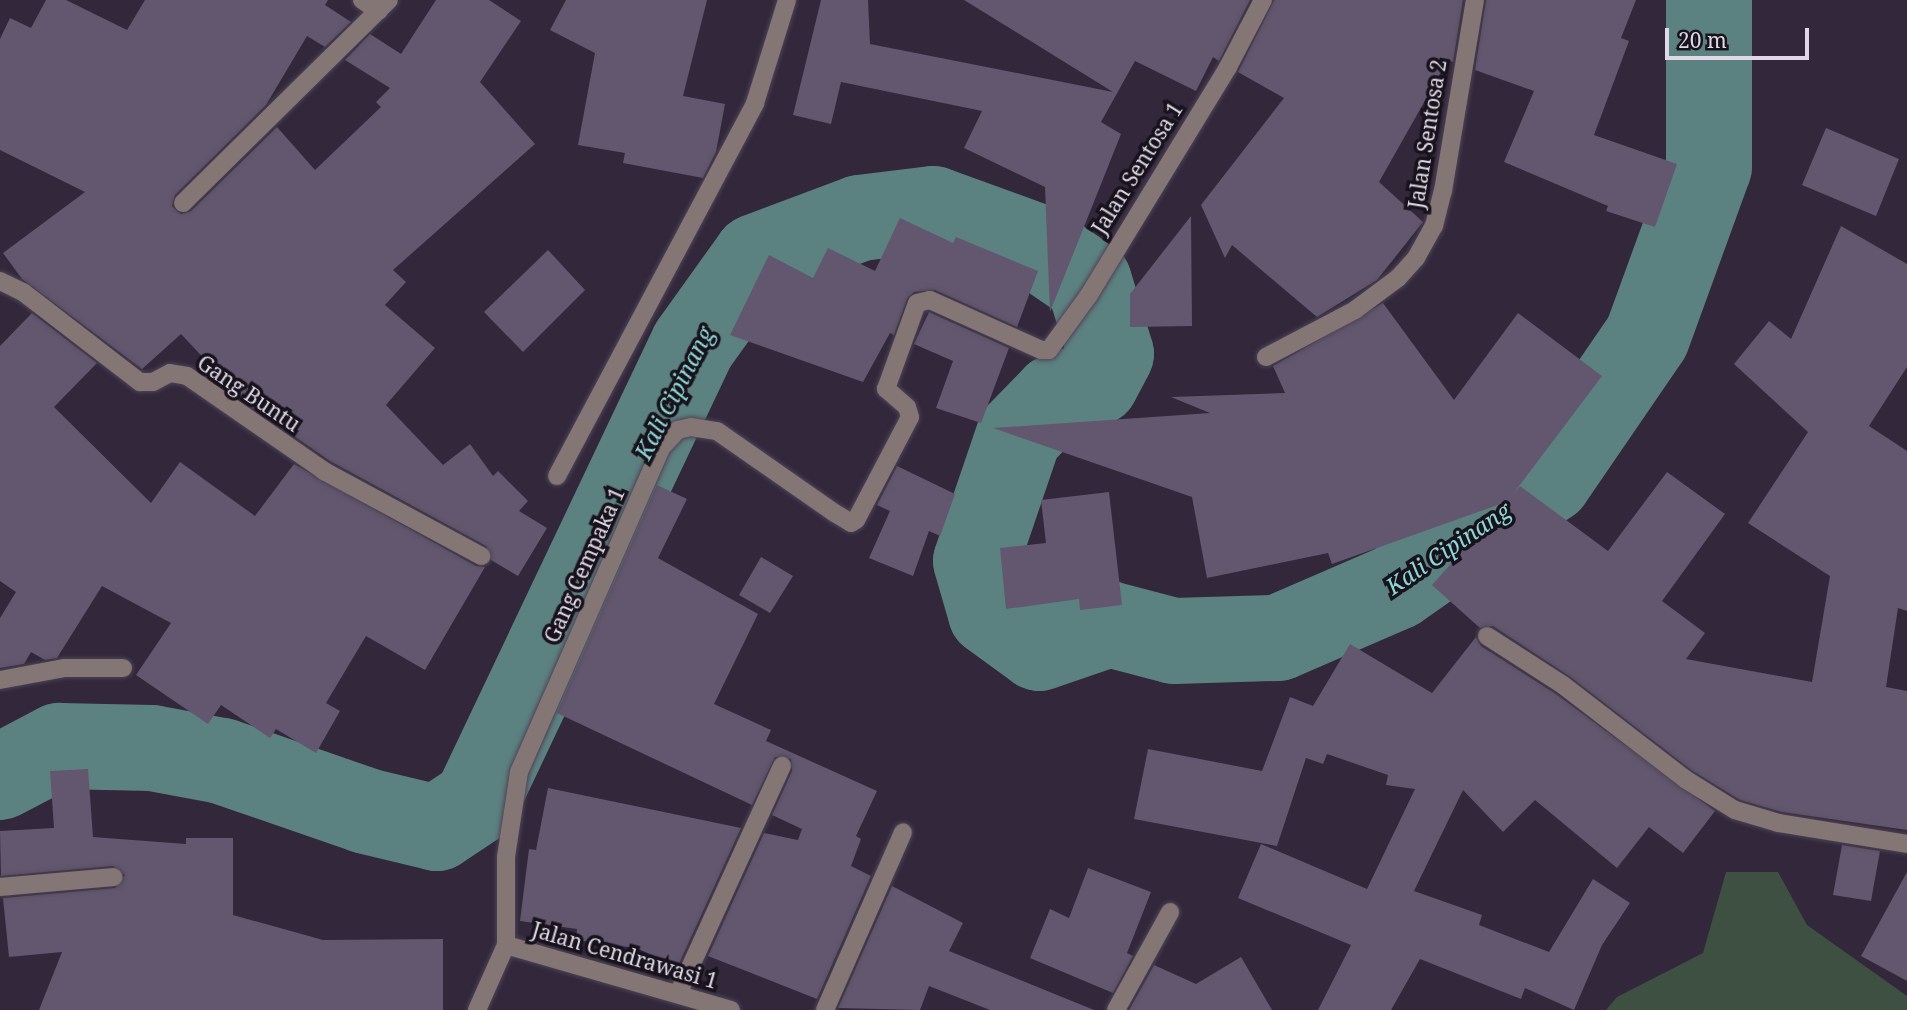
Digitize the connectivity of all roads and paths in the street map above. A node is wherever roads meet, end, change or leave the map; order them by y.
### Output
1 (362, 0) edge
2 (787, 0) edge
3 (1263, 0) edge
4 (1475, 0) edge
5 (384, 6) edge
6 (183, 203) dead end
7 (0, 281) edge
8 (1041, 350) joint
9 (1266, 357) dead end
10 (557, 476) dead end
11 (481, 556) dead end
12 (1487, 636) dead end
13 (123, 668) dead end
14 (0, 680) edge
15 (782, 766) dead end
16 (903, 832) dead end
17 (1907, 844) edge
18 (114, 877) dead end
19 (0, 887) edge
20 (1170, 912) dead end
21 (506, 944) junction
22 (678, 994) junction
23 (477, 1010) edge
24 (731, 1010) edge
25 (825, 1010) edge
26 (1116, 1010) edge

1 - 5 street
2 - 10 street
3 - 8 street, Jalan Sentosa 1
4 - 9 street, Jalan Sentosa 2
5 - 6 street
7 - 11 street, Gang Buntu
8 - 21 street, Gang Cempaka 1
12 - 17 street
13 - 14 street
15 - 22 street
16 - 25 street
18 - 19 street
20 - 26 street
21 - 22 street, Jalan Cendrawasi 1
21 - 23 street, Gang Cempaka 1
22 - 24 street, Jalan Cendrawasi 1

